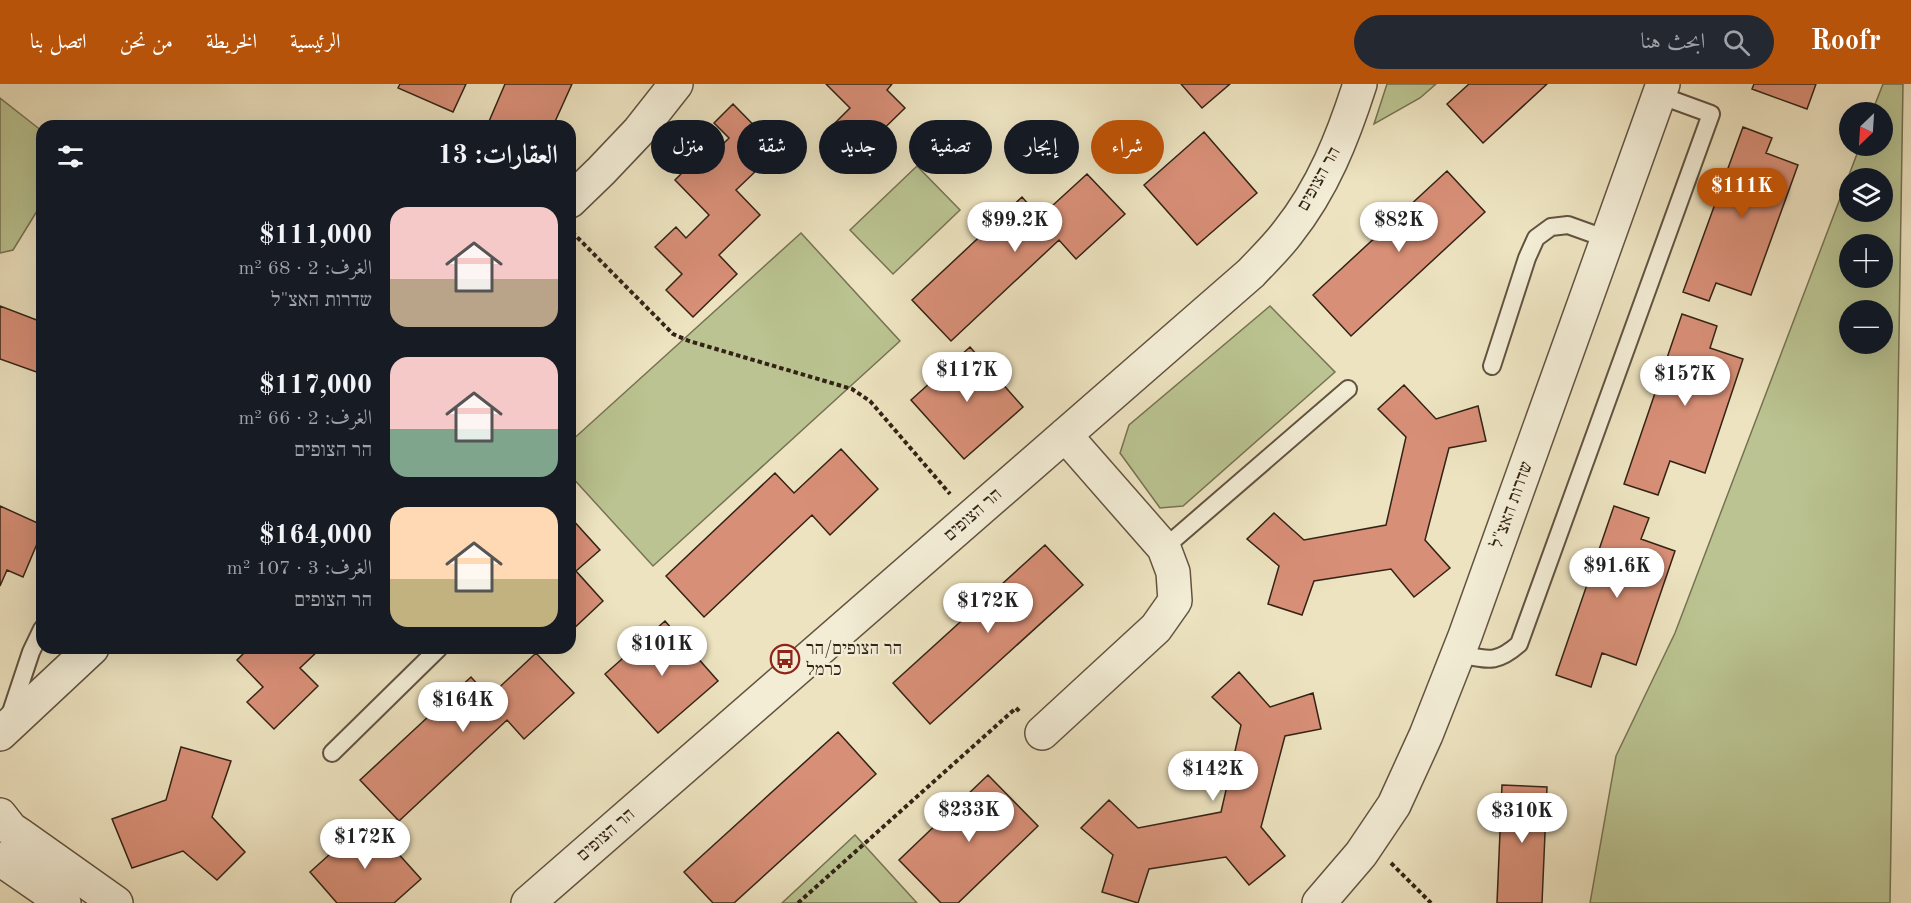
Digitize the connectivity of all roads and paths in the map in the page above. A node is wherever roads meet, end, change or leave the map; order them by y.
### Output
1 (663, 84) edge
2 (676, 84) edge
3 (1360, 84) edge
4 (1661, 89) edge
5 (650, 116) junction
6 (576, 195) edge
7 (576, 237) edge
8 (1607, 239) junction
9 (1492, 366) dead end
10 (1348, 389) dead end
11 (1065, 435) junction
12 (970, 518) junction
13 (1164, 548) junction
14 (36, 642) edge
15 (86, 654) edge
16 (433, 654) edge
17 (1458, 654) junction
18 (1042, 733) joint
19 (2, 736) edge
20 (332, 753) dead end
21 (0, 815) edge
22 (1370, 841) junction
23 (0, 859) edge
24 (64, 903) edge
25 (116, 903) edge
26 (528, 903) edge
27 (798, 903) edge
28 (1319, 903) edge
29 (1431, 903) edge

1 - 5 street
2 - 5 street
3 - 11 street, הר הצופים
4 - 8 street, שדרות האצ"ל
4 - 17 lane
5 - 6 street
7 - 12 path
8 - 9 lane
8 - 17 street, שדרות האצ"ל
10 - 13 lane
11 - 12 street, הר הצופים
11 - 13 street
12 - 26 street, הר הצופים
13 - 18 street
14 - 19 lane
15 - 19 street
16 - 20 lane
17 - 22 street, שדרות האצ"ל
18 - 27 path
21 - 25 street
22 - 28 street, שדרות האצ"ל
22 - 29 path
23 - 24 street

